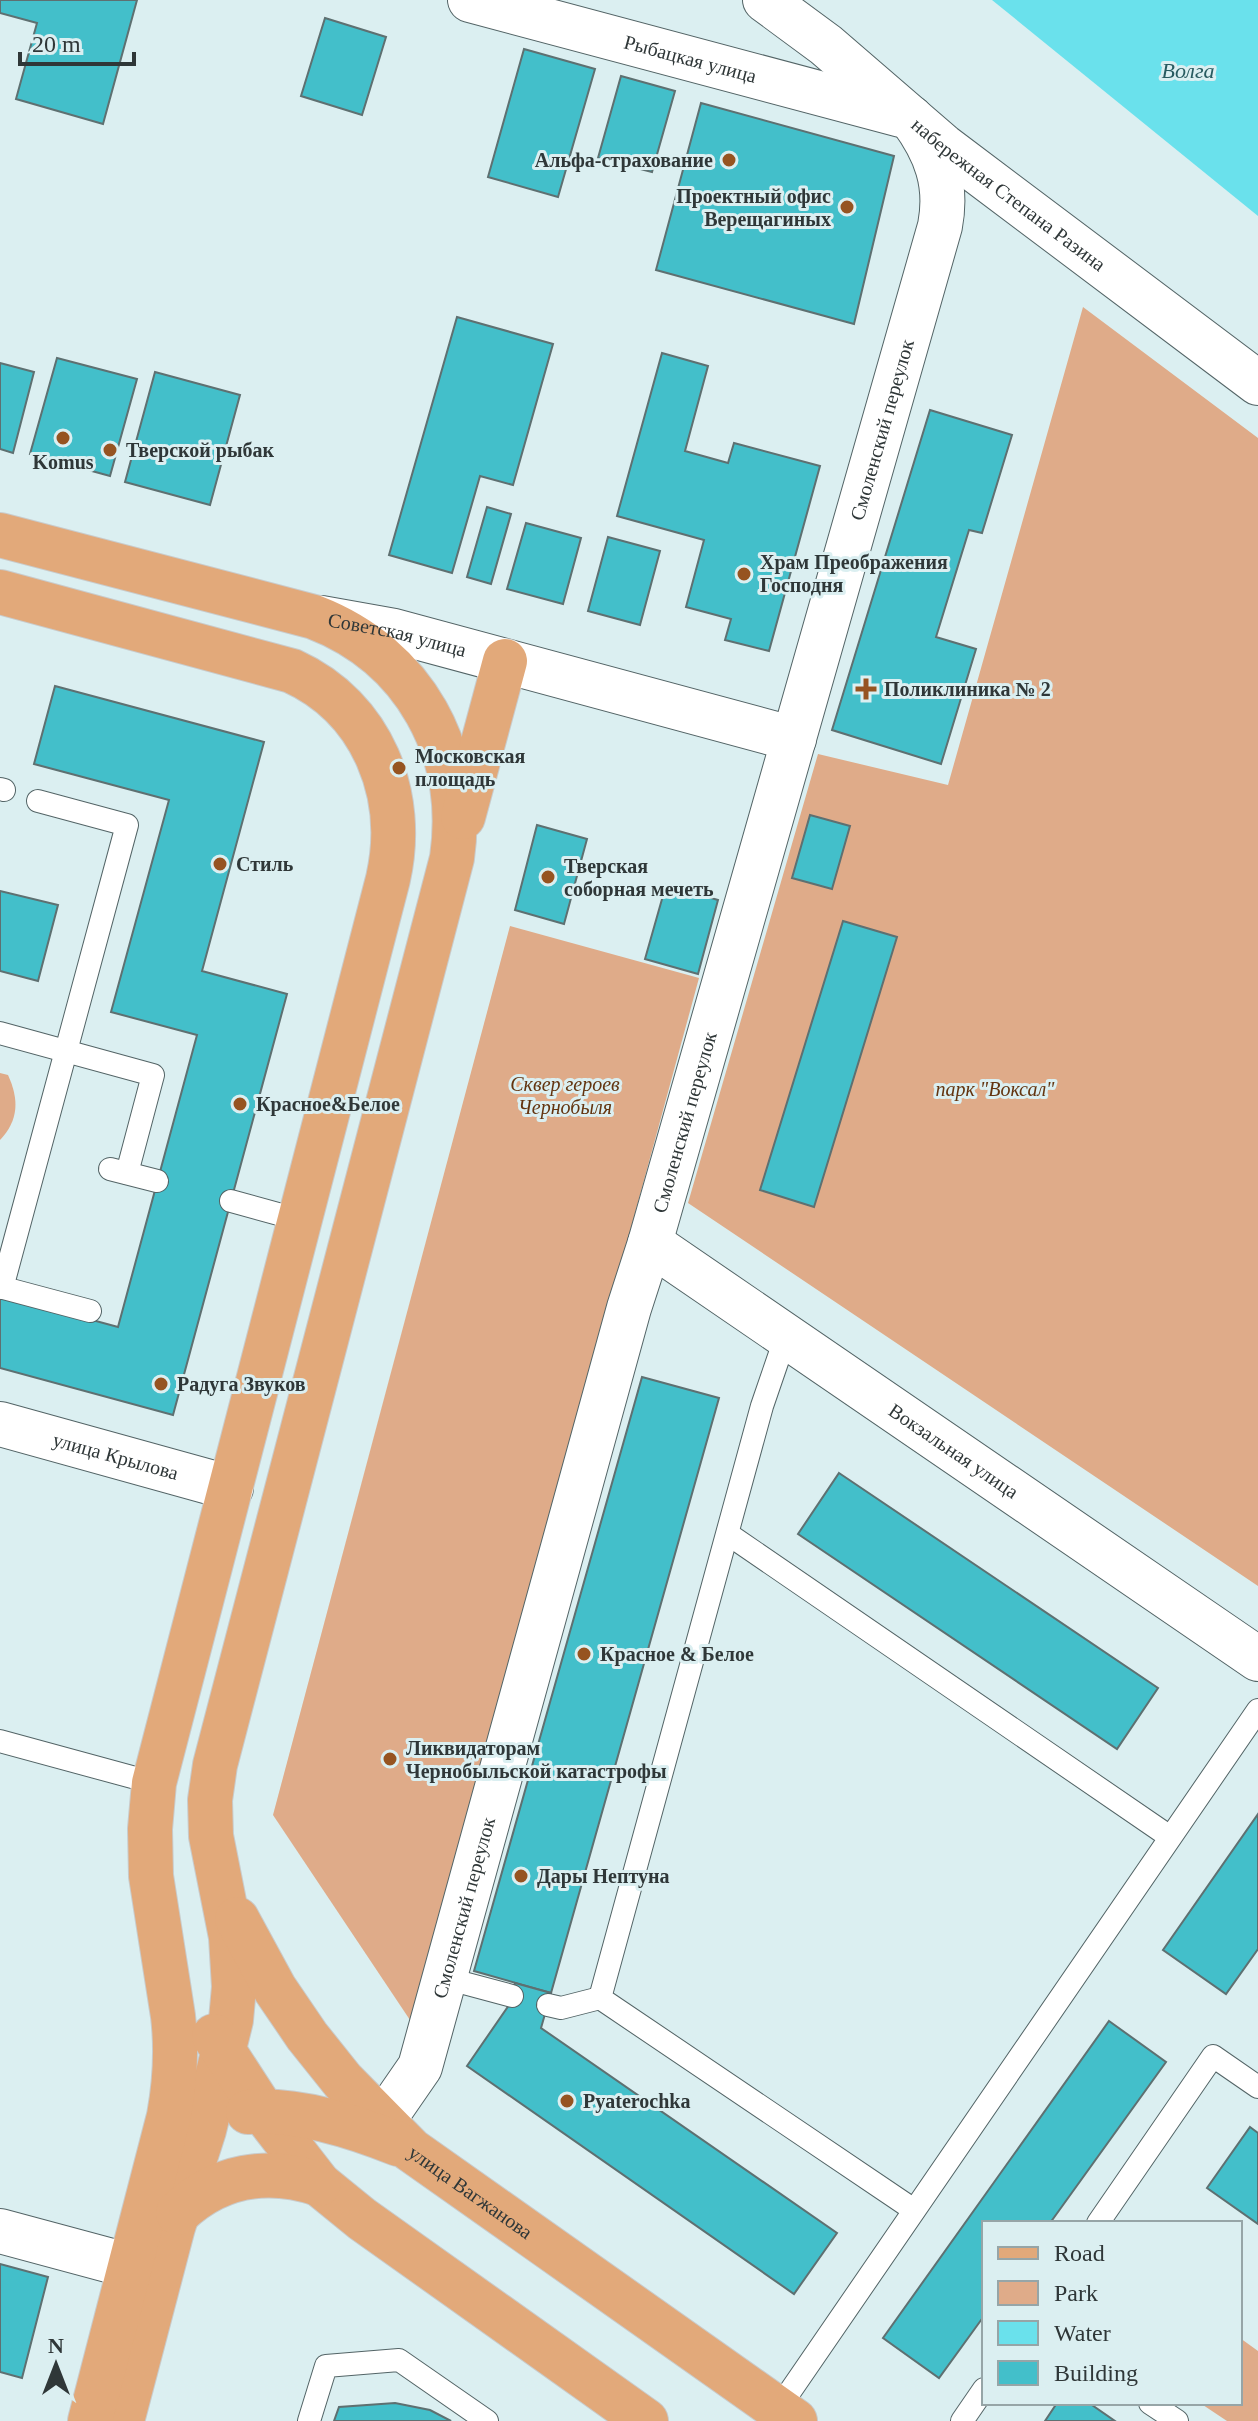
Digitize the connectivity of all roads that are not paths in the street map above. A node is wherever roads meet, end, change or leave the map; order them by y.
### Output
1 (470, 0) edge
2 (765, 0) edge
3 (911, 118) junction
4 (1258, 383) edge
5 (0, 535) edge
6 (0, 592) edge
7 (314, 617) junction
8 (505, 661) junction
9 (794, 739) junction
10 (38, 801) dead end
11 (452, 858) junction
12 (0, 1033) edge
13 (66, 1051) junction
14 (157, 1181) dead end
15 (231, 1201) dead end
16 (300, 1220) junction
17 (650, 1243) junction
18 (1, 1287) edge
19 (90, 1311) dead end
20 (786, 1336) junction
21 (0, 1424) edge
22 (221, 1485) junction
23 (728, 1534) junction
24 (1258, 1659) edge
25 (1258, 1710) edge
26 (0, 1741) edge
27 (154, 1783) junction
28 (1170, 1837) junction
29 (222, 1888) junction
30 (153, 1891) junction
31 (445, 1978) junction
32 (512, 1996) dead end
33 (600, 1998) junction
34 (548, 2005) dead end
35 (225, 2053) junction
36 (1258, 2087) edge
37 (264, 2113) junction
38 (204, 2130) junction
39 (396, 2136) junction
40 (319, 2184) junction
41 (914, 2210) junction
42 (161, 2212) junction
43 (1099, 2221) edge
44 (0, 2231) edge
45 (130, 2266) junction
46 (982, 2392) edge
47 (1153, 2405) edge
48 (786, 2415) edge
49 (90, 2421) edge
50 (122, 2421) edge
51 (309, 2421) edge
52 (487, 2421) edge
53 (646, 2421) edge
54 (962, 2421) edge
55 (1177, 2421) edge

1 - 3 street, Рыбацкая улица
2 - 3 street, набережная Степана Разина
3 - 4 street, набережная Степана Разина
3 - 9 street, Смоленский переулок
5 - 7 main road, Советская улица
6 - 16 main road
7 - 8 street, Советская улица
7 - 11 main road
8 - 9 street, Советская улица
8 - 11 main road
9 - 17 street, Смоленский переулок
10 - 13 lane
11 - 29 main road
12 - 13 lane
13 - 14 lane
13 - 18 lane
15 - 16 lane
16 - 22 main road
17 - 20 street, Вокзальная улица
17 - 31 street, Смоленский переулок
18 - 19 lane
20 - 23 lane
20 - 24 street, Вокзальная улица
21 - 22 street, улица Крылова
22 - 27 main road
23 - 28 lane
23 - 33 lane
25 - 28 lane
26 - 27 lane
27 - 30 main road
28 - 41 lane
29 - 35 main road
29 - 39 main road, улица Вагжанова
30 - 35 main road
30 - 42 main road
31 - 32 lane
31 - 39 street, Смоленский переулок
33 - 34 lane
33 - 41 lane
35 - 37 main road
35 - 38 main road
36 - 43 lane
37 - 38 main road
37 - 39 main road
37 - 40 main road
38 - 42 main road
39 - 48 main road, улица Вагжанова
40 - 42 main road
40 - 53 main road
41 - 48 lane
42 - 45 main road
42 - 50 main road
44 - 45 street
45 - 49 main road
46 - 54 lane
47 - 55 lane
51 - 52 lane

